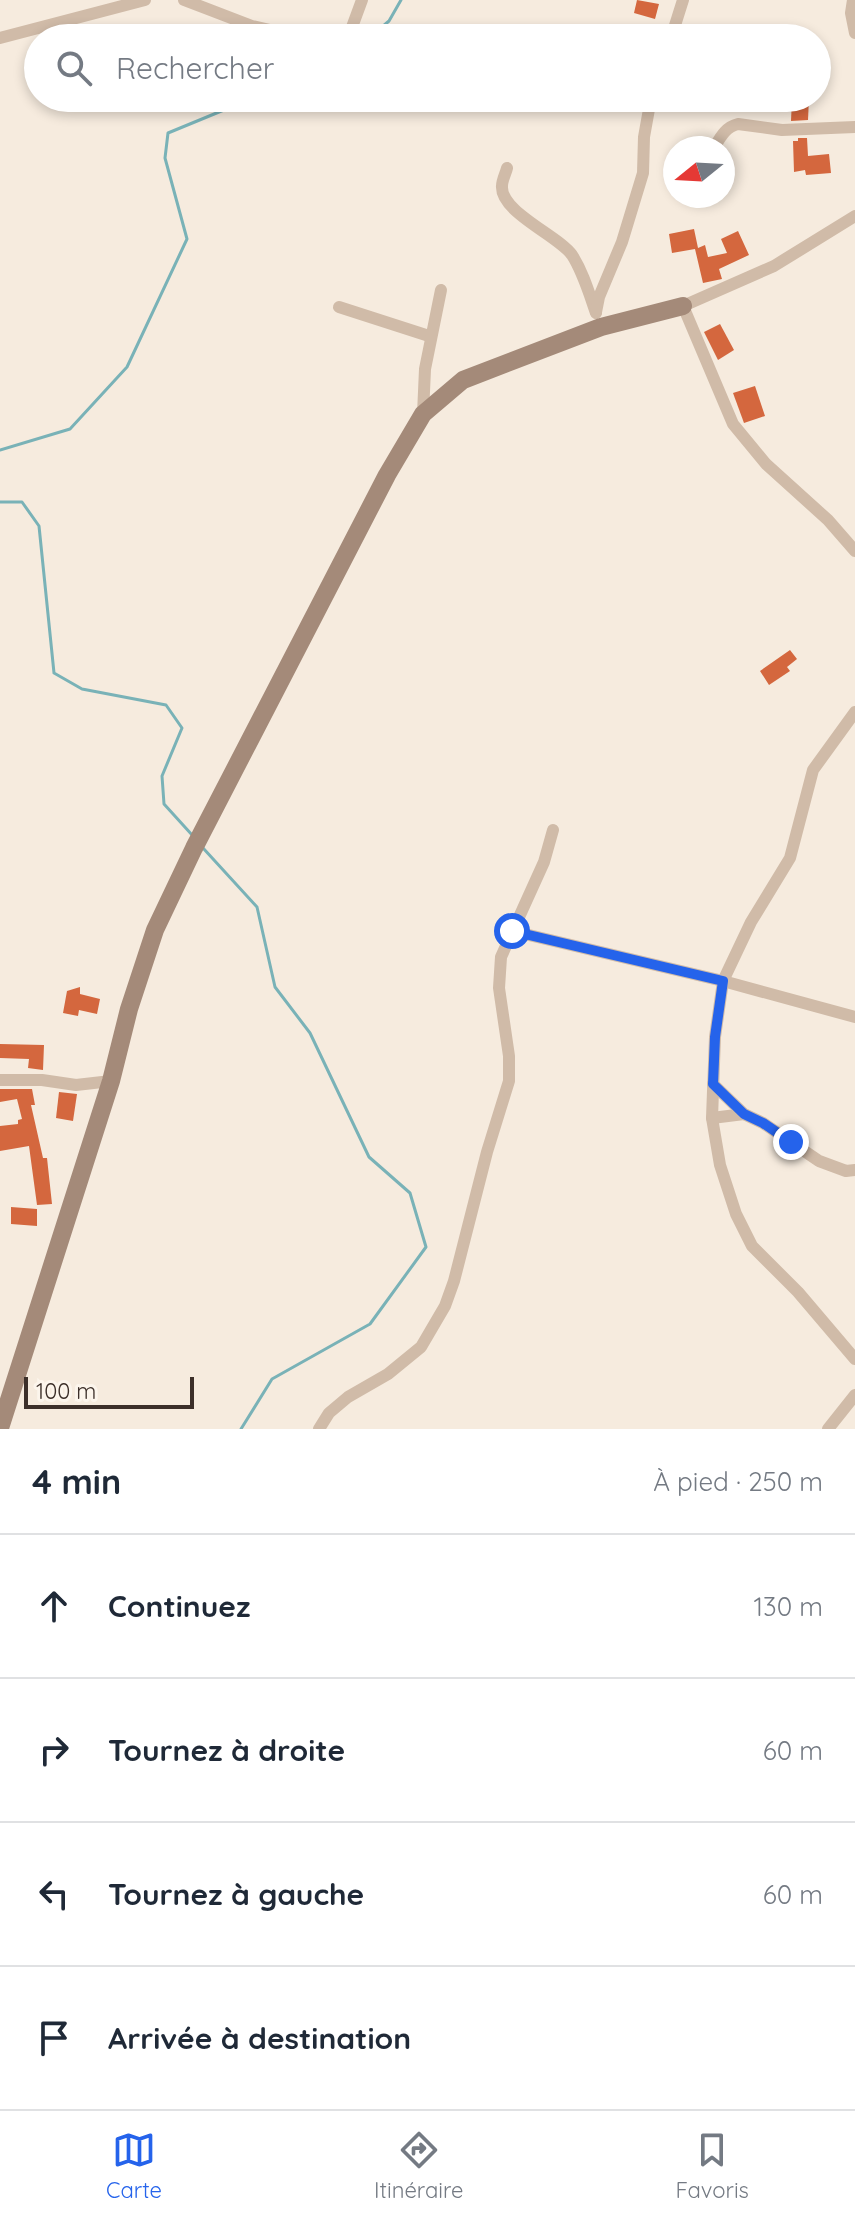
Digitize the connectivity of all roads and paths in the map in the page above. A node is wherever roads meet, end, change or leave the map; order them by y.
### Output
1 (145, 0) edge
2 (184, 0) edge
3 (362, 0) edge
4 (683, 0) edge
5 (853, 0) edge
6 (53, 24) edge
7 (247, 24) edge
8 (353, 24) edge
9 (675, 24) edge
10 (24, 32) edge
11 (855, 33) edge
12 (0, 38) edge
13 (648, 112) edge
14 (855, 127) edge
15 (721, 136) edge
16 (507, 168) dead end
17 (855, 216) edge
18 (441, 290) dead end
19 (683, 306) junction
20 (339, 307) dead end
21 (598, 319) junction
22 (429, 336) junction
23 (423, 414) junction
24 (855, 551) edge
25 (855, 712) edge
26 (553, 830) dead end
27 (512, 931) junction
28 (723, 981) junction
29 (855, 1017) edge
30 (0, 1080) edge
31 (111, 1081) junction
32 (713, 1084) junction
33 (744, 1114) junction
34 (712, 1118) junction
35 (855, 1170) edge
36 (855, 1359) edge
37 (855, 1395) edge
38 (0, 1428) edge
39 (319, 1429) edge
40 (828, 1429) edge

1 - 6 street
2 - 7 street
3 - 8 street
4 - 9 street
5 - 11 street
10 - 12 street
13 - 21 street
14 - 15 street
16 - 21 street
17 - 19 street
18 - 22 street
19 - 21 street
19 - 24 street
20 - 22 street
21 - 23 street
22 - 23 street
23 - 31 street
25 - 28 street
26 - 27 street
27 - 28 street
27 - 39 street
28 - 29 street
28 - 32 street
30 - 31 street
31 - 38 street
32 - 33 street
32 - 34 street
33 - 34 street
33 - 35 street
34 - 36 street
37 - 40 street

